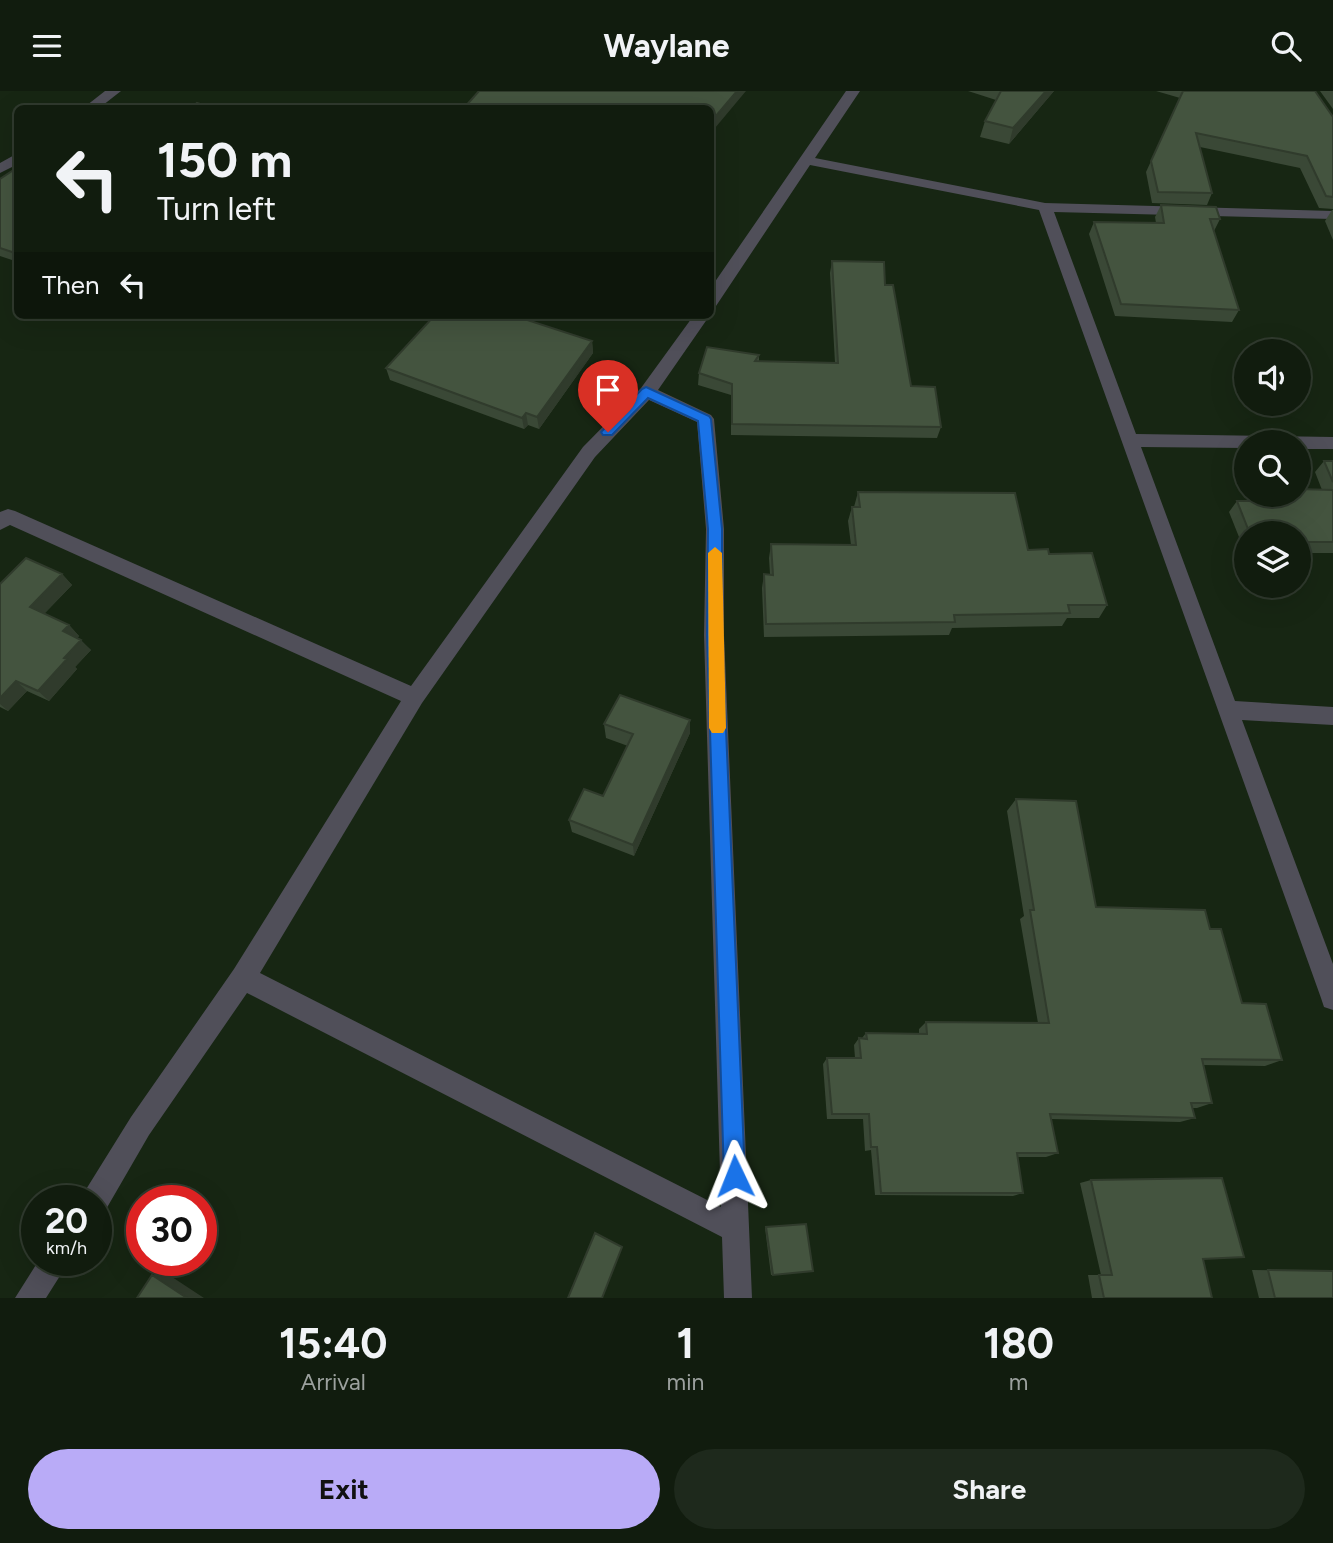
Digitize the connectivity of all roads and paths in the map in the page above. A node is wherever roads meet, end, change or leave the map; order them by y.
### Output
1 (114, 91) edge
2 (853, 91) edge
3 (94, 105) edge
4 (804, 160) junction
5 (1045, 207) junction
6 (1333, 215) edge
7 (714, 296) edge
8 (699, 319) edge
9 (646, 392) junction
10 (1130, 440) junction
11 (1333, 443) edge
12 (0, 523) edge
13 (415, 697) junction
14 (1228, 710) junction
15 (1333, 716) edge
16 (243, 978) junction
17 (1333, 998) edge
18 (105, 1185) edge
19 (737, 1230) junction
20 (45, 1276) edge
21 (29, 1298) edge
22 (738, 1298) edge

1 - 3 street
2 - 4 street
4 - 5 street
4 - 7 street
5 - 6 street
5 - 10 street
8 - 9 street
9 - 13 street
9 - 19 street
10 - 11 street
10 - 14 street
12 - 13 street
13 - 16 street
14 - 15 street
14 - 17 street
16 - 18 street
16 - 19 street
19 - 22 street
20 - 21 street

